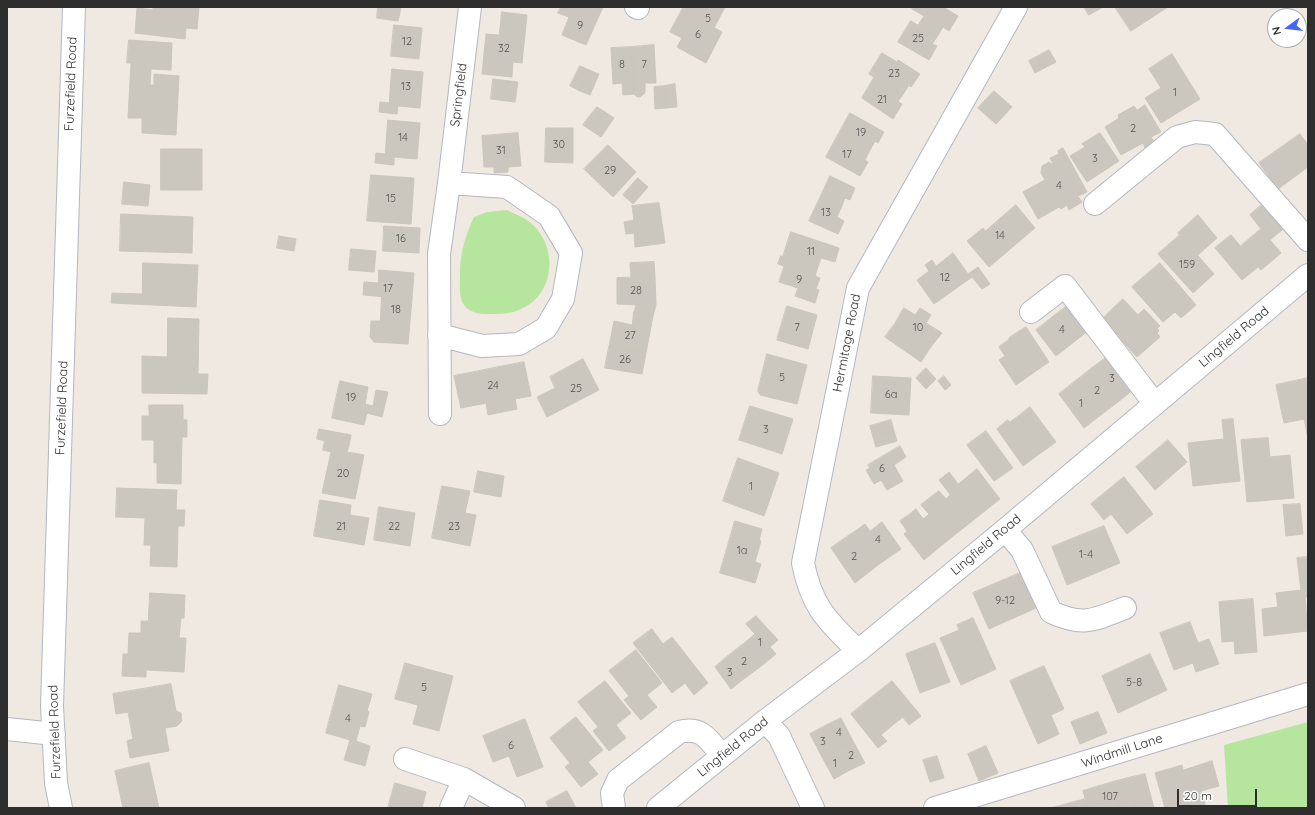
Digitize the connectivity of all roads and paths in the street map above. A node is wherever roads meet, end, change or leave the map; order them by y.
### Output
1 (74, 7) edge
2 (470, 7) edge
3 (1016, 7) edge
4 (448, 183) junction
5 (1095, 204) dead end
6 (1308, 240) edge
7 (1308, 275) edge
8 (1031, 312) dead end
9 (439, 335) junction
10 (1155, 404) junction
11 (440, 414) dead end
12 (1005, 530) junction
13 (1125, 608) dead end
14 (858, 651) junction
15 (1308, 694) edge
16 (765, 721) junction
17 (7, 729) edge
18 (54, 734) junction
19 (722, 756) junction
20 (405, 759) dead end
21 (464, 779) junction
22 (61, 808) edge
23 (451, 808) edge
24 (514, 808) edge
25 (614, 808) edge
26 (658, 808) edge
27 (813, 808) edge
28 (935, 808) edge

1 - 18 street, Furzefield Road
2 - 4 street, Springfield
3 - 14 street, Hermitage Road
4 - 9 street, Springfield
4 - 9 street
5 - 6 street
7 - 10 street, Lingfield Road
8 - 10 street
9 - 11 street, Springfield
10 - 12 street, Lingfield Road
12 - 13 street
12 - 14 street, Lingfield Road
14 - 16 street, Lingfield Road
15 - 28 street, Windmill Lane
16 - 19 street, Lingfield Road
16 - 27 street
17 - 18 street
18 - 22 street, Furzefield Road
19 - 25 street
19 - 26 street, Lingfield Road
20 - 21 street
21 - 23 street
21 - 24 street

